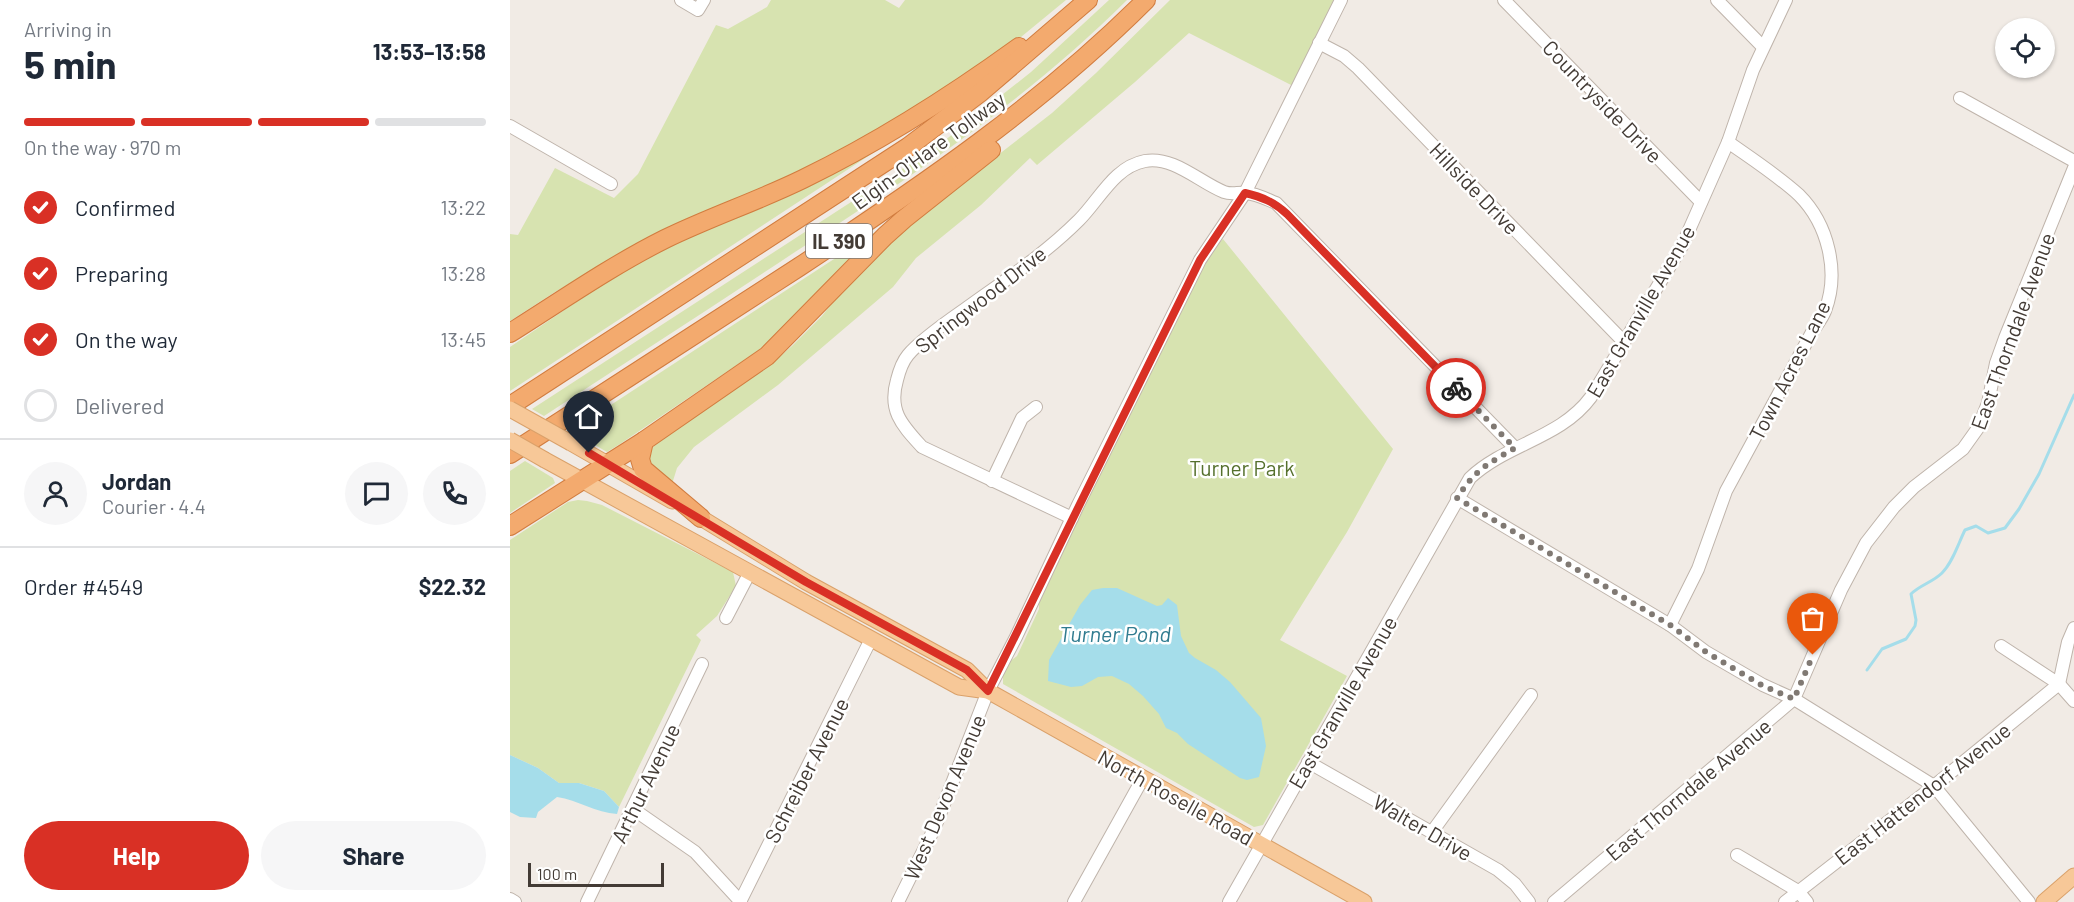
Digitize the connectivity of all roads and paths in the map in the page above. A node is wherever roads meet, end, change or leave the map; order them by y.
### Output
1 (681, 0) edge
2 (1088, 0) edge
3 (1146, 0) edge
4 (1341, 0) edge
5 (1504, 0) edge
6 (1717, 0) edge
7 (1786, 0) edge
8 (701, 5) edge
9 (1067, 19) junction
10 (1319, 43) junction
11 (1763, 47) junction
12 (1065, 76) junction
13 (1960, 98) dead end
14 (510, 126) edge
15 (1728, 142) junction
16 (2074, 161) edge
17 (2074, 168) edge
18 (611, 184) dead end
19 (1245, 193) junction
20 (1701, 202) junction
21 (510, 333) edge
22 (1624, 342) junction
23 (510, 407) edge
24 (1036, 407) dead end
25 (510, 440) edge
26 (644, 441) junction
27 (1515, 448) junction
28 (510, 454) edge
29 (607, 463) junction
30 (582, 480) junction
31 (992, 481) junction
32 (1457, 498) junction
33 (701, 518) junction
34 (1072, 518) junction
35 (510, 526) edge
36 (750, 572) junction
37 (726, 618) dead end
38 (1670, 625) junction
39 (2074, 628) edge
40 (872, 639) junction
41 (2001, 646) dead end
42 (702, 664) dead end
43 (2059, 684) junction
44 (988, 691) junction
45 (1531, 695) dead end
46 (1794, 699) junction
47 (2074, 701) edge
48 (1308, 762) junction
49 (1143, 778) junction
50 (1934, 786) junction
51 (633, 808) junction
52 (1431, 832) junction
53 (1261, 845) junction
54 (1737, 855) dead end
55 (2074, 876) edge
56 (1798, 891) junction
57 (510, 899) edge
58 (515, 902) edge
59 (587, 902) edge
60 (740, 902) edge
61 (898, 902) edge
62 (1074, 902) edge
63 (1229, 902) edge
64 (1364, 902) edge
65 (1529, 902) edge
66 (1554, 902) edge
67 (1785, 902) edge
68 (1807, 902) edge
69 (2029, 902) edge
70 (2044, 902) edge

1 - 8 street
2 - 9 highway, Elgin-O'Hare Tollway / IL 390
3 - 12 highway, Elgin-O'Hare Tollway / IL 390
4 - 10 street, West Devon Avenue
5 - 20 street, Countryside Drive
6 - 11 street
7 - 11 street, East Granville Avenue
9 - 21 highway
9 - 23 highway, Elgin-O'Hare Tollway / IL 390
10 - 19 street, West Devon Avenue
10 - 22 street, Hillside Drive
11 - 15 street, East Granville Avenue
12 - 26 highway
12 - 28 highway, Elgin-O'Hare Tollway / IL 390
13 - 16 street
14 - 18 street
15 - 20 street, East Granville Avenue
15 - 38 street, Town Acres Lane
17 - 46 street, East Thorndale Avenue
19 - 27 street, Springwood Drive
19 - 31 street, Springwood Drive
19 - 34 street, West Devon Avenue
20 - 22 street, East Granville Avenue
22 - 27 street, East Granville Avenue
23 - 29 main road, North Roselle Road, bridge
24 - 31 street
25 - 30 main road, North Roselle Road, bridge
26 - 29 highway
26 - 33 highway
27 - 32 street, East Granville Avenue
29 - 30 highway
29 - 33 main road, North Roselle Road
30 - 35 highway
30 - 36 main road, North Roselle Road
31 - 34 street, Springwood Drive
32 - 38 street
32 - 48 street, East Granville Avenue
33 - 44 main road, North Roselle Road
34 - 44 street, West Devon Avenue
36 - 37 street
36 - 40 main road, North Roselle Road
38 - 46 street
39 - 43 street
40 - 44 main road, North Roselle Road
40 - 60 street, Schreiber Avenue
41 - 43 street
42 - 51 street, Arthur Avenue
43 - 47 street
43 - 50 street, East Hattendorf Avenue
44 - 49 main road, North Roselle Road
44 - 61 street, West Devon Avenue
45 - 52 street
46 - 50 street
46 - 66 street, East Thorndale Avenue
48 - 52 street, Walter Drive
48 - 53 street, East Granville Avenue
49 - 53 main road, North Roselle Road
49 - 62 street
50 - 56 street, East Hattendorf Avenue
50 - 69 street
51 - 59 street, Arthur Avenue
51 - 60 street
52 - 65 street, Walter Drive
53 - 63 street, East Granville Avenue
53 - 64 main road, North Roselle Road
54 - 56 street
55 - 70 main road
56 - 67 street, East Hattendorf Avenue
56 - 68 street
57 - 58 street

